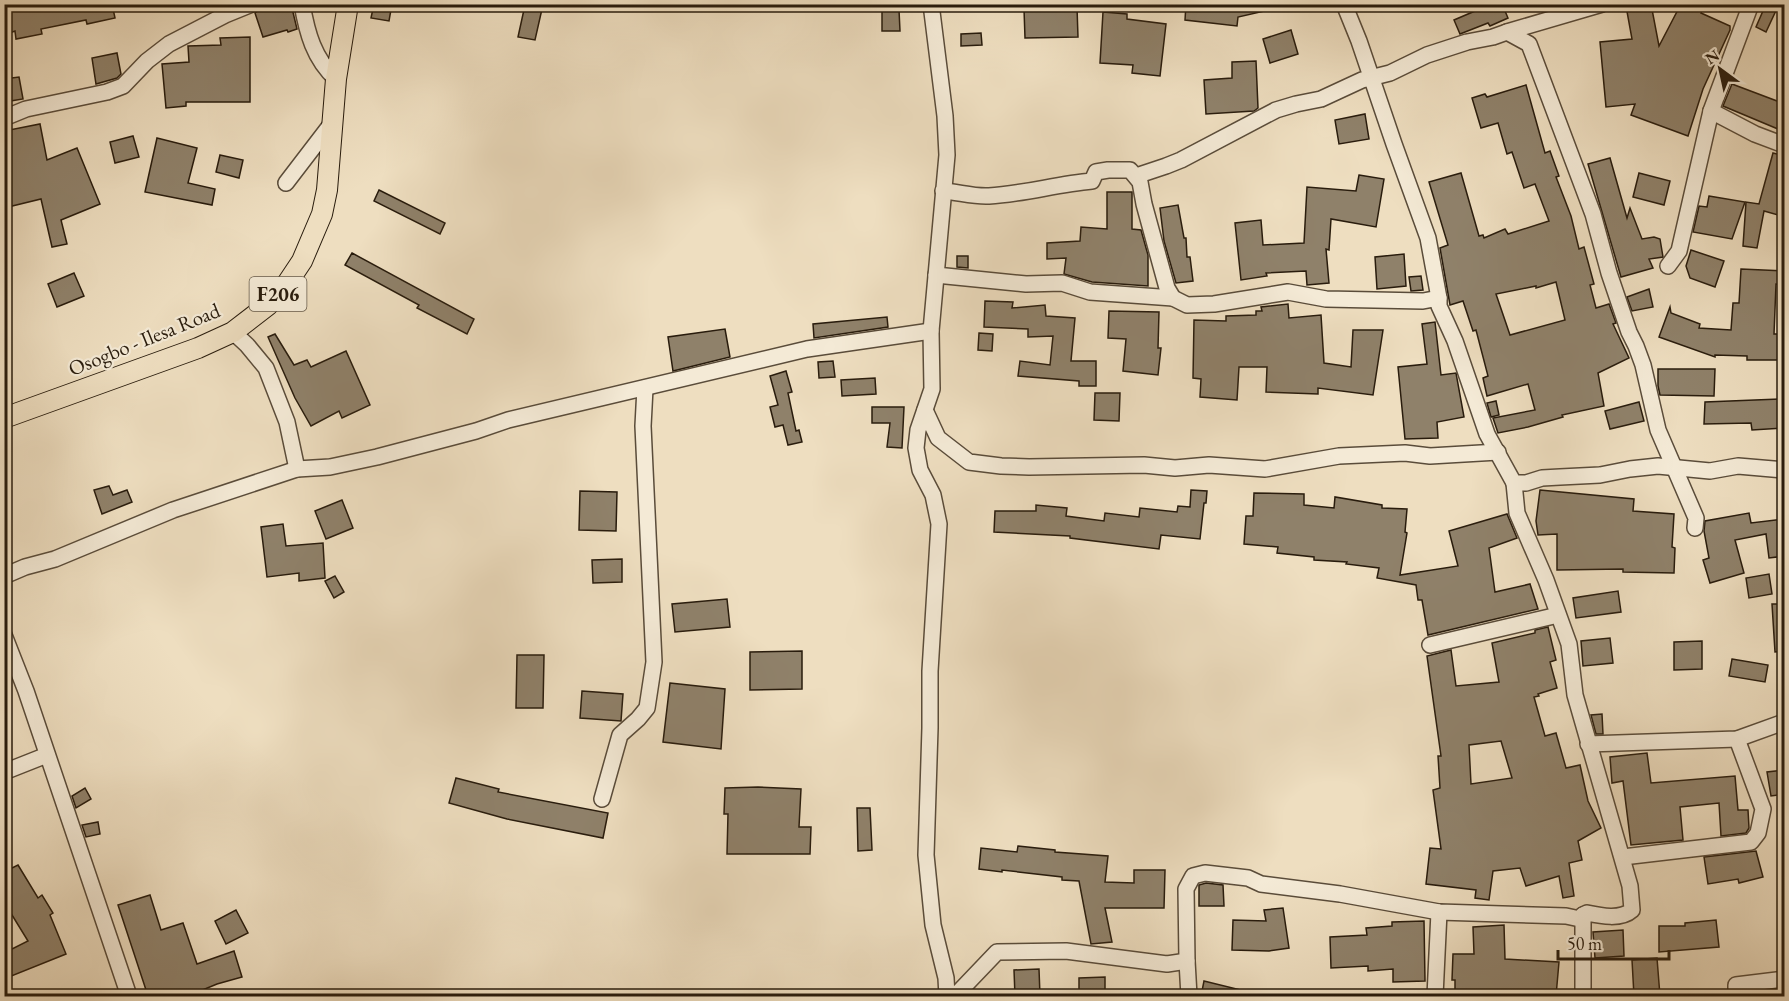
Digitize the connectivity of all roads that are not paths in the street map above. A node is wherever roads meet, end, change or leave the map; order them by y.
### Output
1 (252, 4) edge
2 (302, 4) edge
3 (348, 4) edge
4 (931, 4) edge
5 (1344, 4) edge
6 (1602, 4) edge
7 (1751, 4) edge
8 (1507, 32) junction
9 (1372, 77) junction
10 (336, 79) junction
11 (1711, 111) junction
12 (4, 118) edge
13 (332, 123) junction
14 (1785, 145) edge
15 (1136, 176) junction
16 (286, 183) dead end
17 (943, 191) junction
18 (1668, 266) dead end
19 (936, 275) junction
20 (1173, 298) junction
21 (1439, 298) junction
22 (931, 331) junction
23 (233, 332) junction
24 (645, 388) junction
25 (925, 410) junction
26 (4, 418) edge
27 (1498, 452) junction
28 (297, 469) junction
29 (1675, 469) junction
30 (1785, 470) edge
31 (1514, 483) junction
32 (1695, 528) dead end
33 (4, 576) edge
34 (1558, 615) junction
35 (4, 635) edge
36 (1430, 645) dead end
37 (1785, 722) edge
38 (1737, 739) junction
39 (1588, 744) junction
40 (47, 755) junction
41 (4, 772) edge
42 (602, 800) dead end
43 (1623, 857) junction
44 (1439, 912) junction
45 (1583, 915) junction
46 (1187, 961) junction
47 (1785, 979) edge
48 (129, 996) edge
49 (947, 996) edge
50 (955, 996) edge
51 (1189, 996) edge
52 (1435, 996) edge
53 (1583, 996) edge
54 (1736, 996) edge

1 - 12 street
2 - 10 street
3 - 10 main road, Osogbo - Ilesa Road / F206
4 - 17 street
5 - 9 street
6 - 8 street
7 - 11 street
8 - 9 street
8 - 29 street
9 - 15 street
9 - 21 street
10 - 13 main road, Osogbo - Ilesa Road / F206
11 - 14 street
11 - 18 street
13 - 16 street
13 - 23 main road, Osogbo - Ilesa Road / F206
15 - 17 street
15 - 20 street
17 - 19 street
19 - 20 street
19 - 22 street
20 - 21 street
21 - 27 street
22 - 24 street
22 - 25 street
23 - 26 main road, Osogbo - Ilesa Road / F206
23 - 28 street
24 - 28 street
24 - 42 street
25 - 27 street
25 - 49 street
27 - 31 street
28 - 33 street
29 - 30 street
29 - 31 street
29 - 32 street
31 - 34 street
34 - 36 street
34 - 39 street
35 - 40 street
37 - 38 street
38 - 39 street
38 - 43 street
39 - 43 street
40 - 41 street
40 - 48 street
43 - 45 street
44 - 45 street
44 - 46 street
44 - 52 street
45 - 53 street
46 - 50 street
46 - 51 street
47 - 54 street

